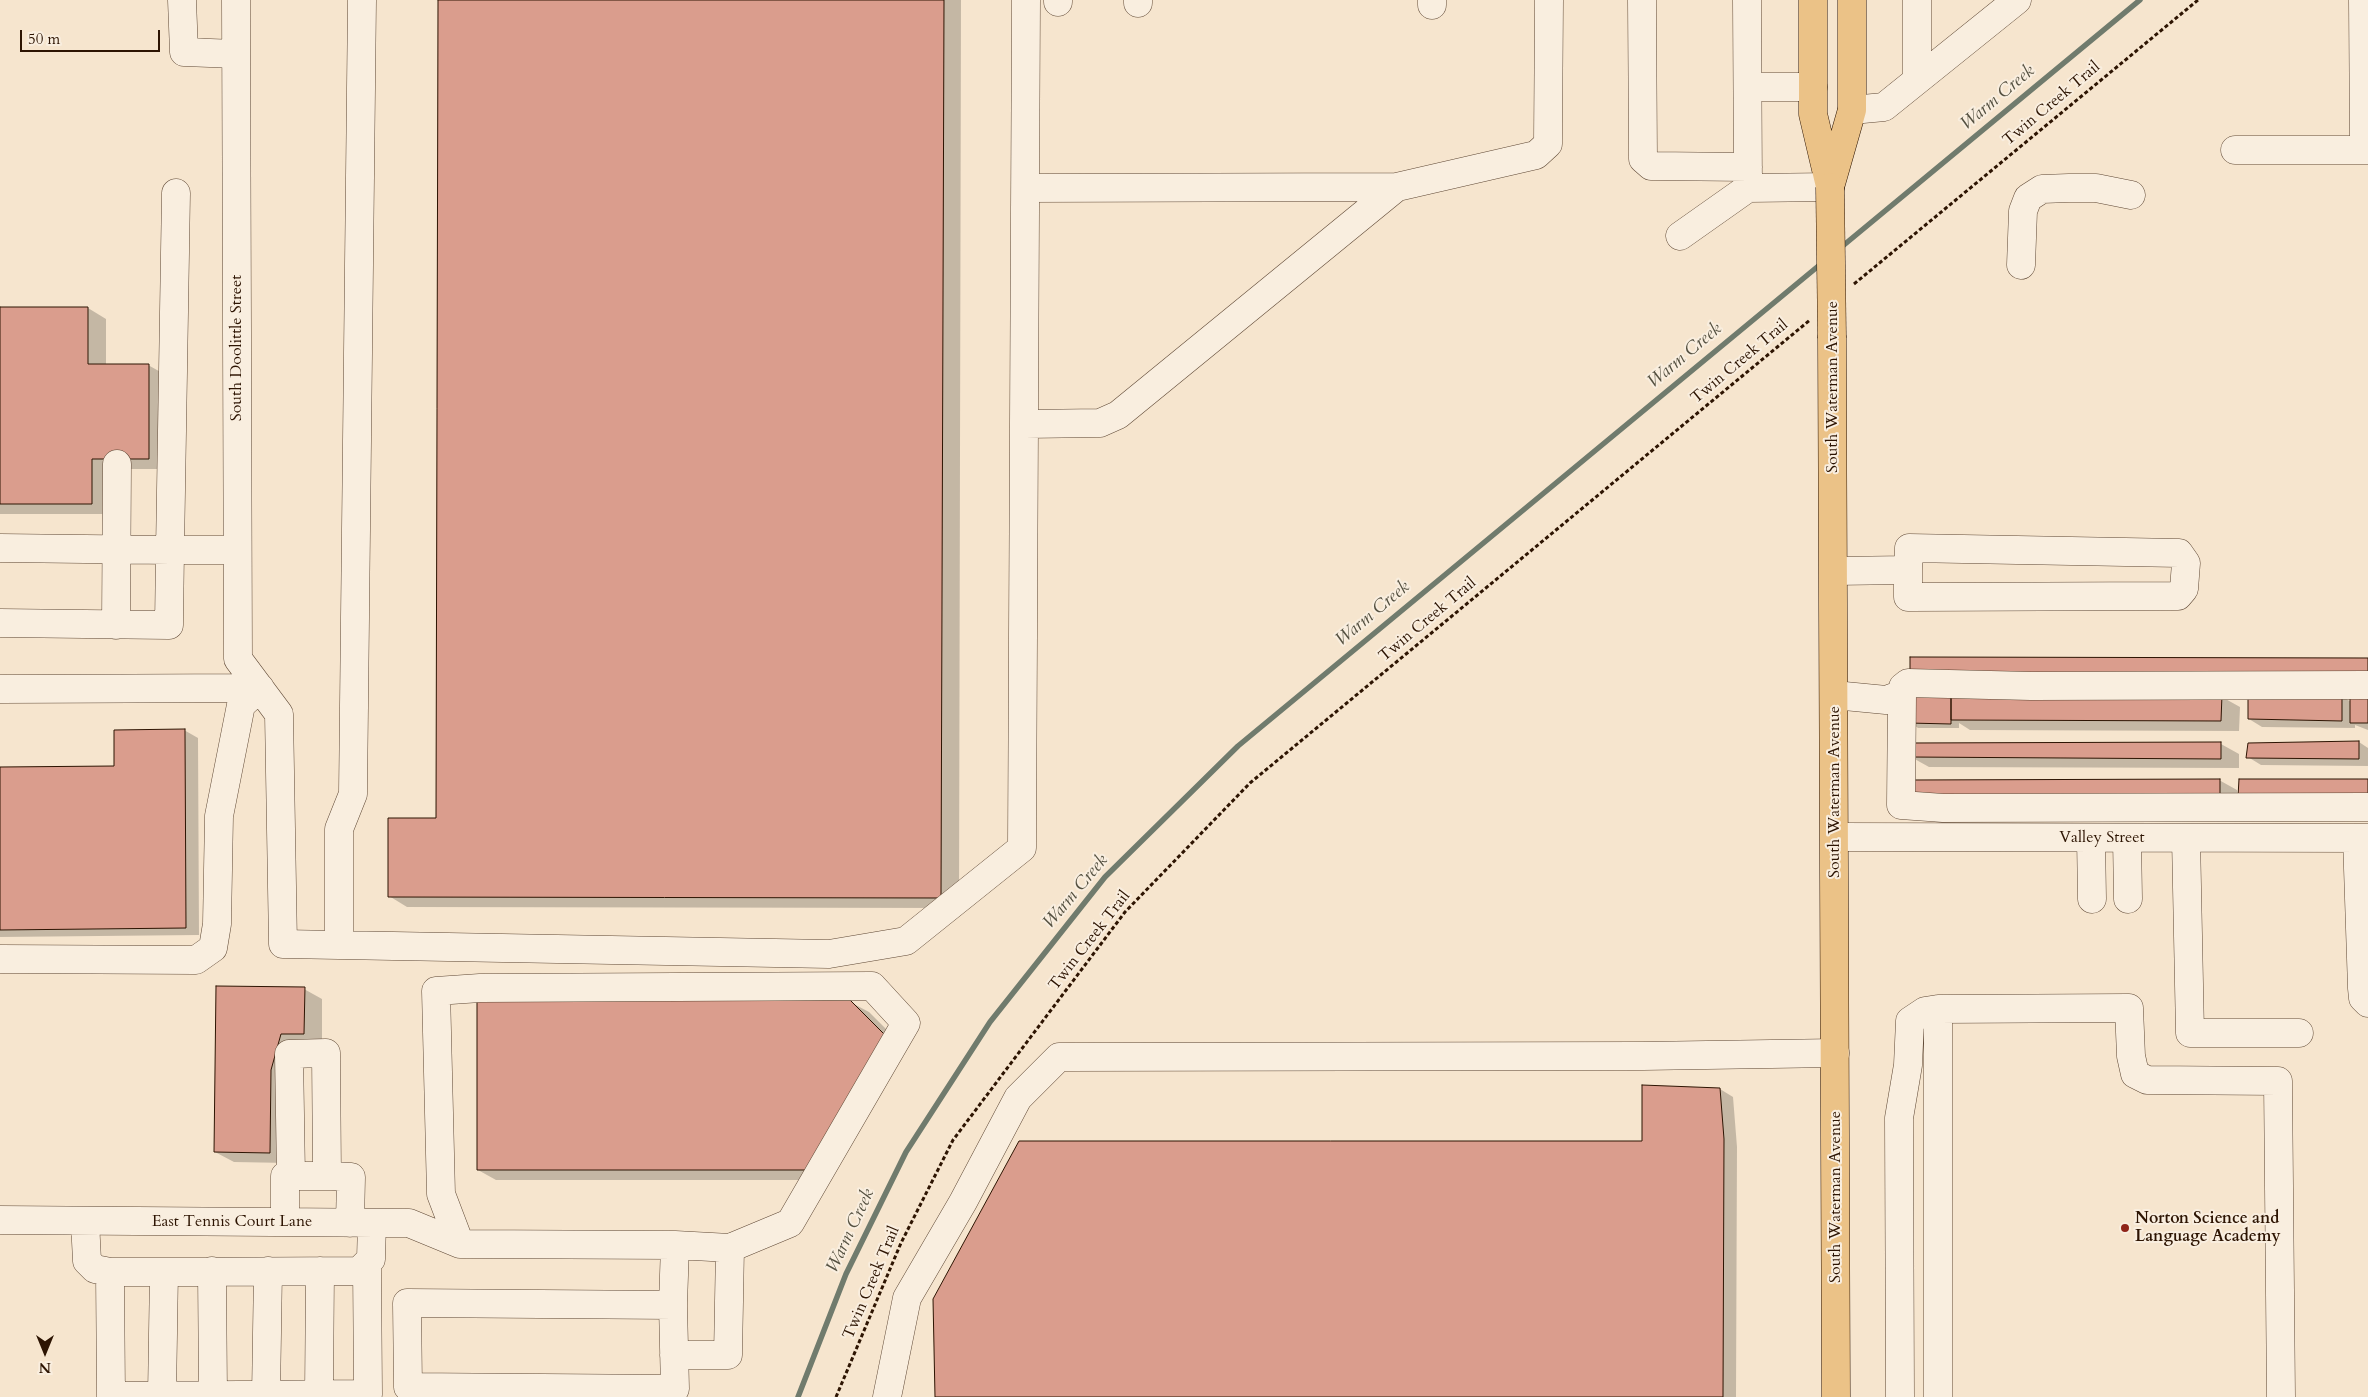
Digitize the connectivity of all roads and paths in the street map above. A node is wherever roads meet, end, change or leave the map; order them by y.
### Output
1 (182, 0) edge
2 (236, 0) edge
3 (362, 0) edge
4 (1026, 0) edge
5 (1549, 0) edge
6 (1642, 0) edge
7 (1747, 0) edge
8 (1813, 0) edge
9 (1833, 0) edge
10 (1852, 0) edge
11 (1917, 0) edge
12 (2017, 0) edge
13 (2198, 0) edge
14 (2363, 0) edge
15 (236, 54) junction
16 (1917, 80) junction
17 (1748, 87) junction
18 (1813, 87) junction
19 (1852, 110) junction
20 (2235, 150) dead end
21 (2366, 150) edge
22 (1748, 178) junction
23 (1397, 187) junction
24 (1830, 187) junction
25 (1026, 188) junction
26 (176, 193) dead end
27 (2131, 195) dead end
28 (1680, 236) dead end
29 (2021, 265) dead end
30 (1851, 286) dead end
31 (1812, 318) dead end
32 (1024, 424) junction
33 (117, 464) dead end
34 (0, 548) edge
35 (116, 549) junction
36 (170, 550) junction
37 (238, 550) junction
38 (1908, 570) junction
39 (1834, 571) junction
40 (0, 623) edge
41 (116, 625) junction
42 (2368, 685) edge
43 (260, 688) junction
44 (0, 689) edge
45 (1902, 694) junction
46 (1834, 695) junction
47 (2368, 807) edge
48 (1835, 837) junction
49 (2091, 838) junction
50 (2127, 838) junction
51 (2186, 838) junction
52 (2363, 838) edge
53 (2092, 899) dead end
54 (2128, 899) dead end
55 (339, 945) junction
56 (0, 959) edge
57 (2368, 1003) edge
58 (1938, 1010) junction
59 (2299, 1033) dead end
60 (1835, 1053) junction
61 (291, 1176) junction
62 (327, 1176) junction
63 (0, 1220) edge
64 (285, 1222) junction
65 (361, 1223) junction
66 (86, 1233) junction
67 (460, 1244) junction
68 (675, 1245) junction
69 (730, 1248) junction
70 (367, 1265) junction
71 (212, 1271) junction
72 (268, 1271) junction
73 (320, 1271) junction
74 (110, 1272) junction
75 (164, 1272) junction
76 (673, 1305) junction
77 (674, 1355) junction
78 (162, 1395) junction
79 (213, 1395) junction
80 (266, 1395) junction
81 (319, 1395) junction
82 (836, 1397) edge
83 (887, 1397) edge
84 (1836, 1397) edge
85 (1900, 1397) edge
86 (1938, 1397) edge
87 (2281, 1397) edge

1 - 15 street
2 - 15 street, South Doolittle Street
3 - 55 street
4 - 25 street
5 - 23 street
6 - 22 street
7 - 17 street
8 - 18 main road, South Waterman Avenue
9 - 19 main road
10 - 19 main road, South Waterman Avenue
11 - 16 street
12 - 16 street
13 - 30 path, Twin Creek Trail
14 - 21 street
15 - 37 street, South Doolittle Street
16 - 19 street
17 - 18 street
17 - 22 street
18 - 24 main road, South Waterman Avenue
19 - 24 main road, South Waterman Avenue
20 - 21 street
22 - 24 street
22 - 28 street
23 - 25 street
23 - 32 street
24 - 39 main road, South Waterman Avenue, bridge
25 - 32 street
26 - 36 street
27 - 29 street
31 - 82 path, Twin Creek Trail
32 - 55 street
33 - 35 street
34 - 35 street
35 - 36 street
35 - 41 street
36 - 37 street
36 - 41 street
37 - 43 street, South Doolittle Street
38 - 38 street
38 - 39 street
39 - 46 main road, South Waterman Avenue
40 - 41 street
42 - 45 street
43 - 44 street
43 - 55 street, South Doolittle Street
43 - 56 street
45 - 46 street
45 - 47 street
46 - 48 main road, South Waterman Avenue
48 - 49 street, Valley Street
48 - 60 main road, South Waterman Avenue
49 - 50 street, Valley Street
49 - 53 street
50 - 51 street, Valley Street
50 - 54 street
51 - 52 street, Valley Street
51 - 59 street
52 - 57 street
58 - 85 street
58 - 86 street
58 - 87 street
60 - 83 street
60 - 84 main road, South Waterman Avenue
61 - 62 street
61 - 62 street
61 - 64 street
62 - 65 street
63 - 66 street, East Tennis Court Lane
64 - 65 street, East Tennis Court Lane
64 - 66 street, East Tennis Court Lane
65 - 67 street, East Tennis Court Lane
65 - 70 street
66 - 74 street
67 - 68 street
67 - 69 street
68 - 69 street
68 - 76 street
69 - 77 street
70 - 73 street
70 - 81 street
71 - 72 street
71 - 75 street
71 - 79 street
72 - 73 street
72 - 80 street
73 - 81 street
74 - 75 street
74 - 78 street
75 - 78 street
76 - 77 street
76 - 77 street
78 - 79 street
79 - 80 street
80 - 81 street

